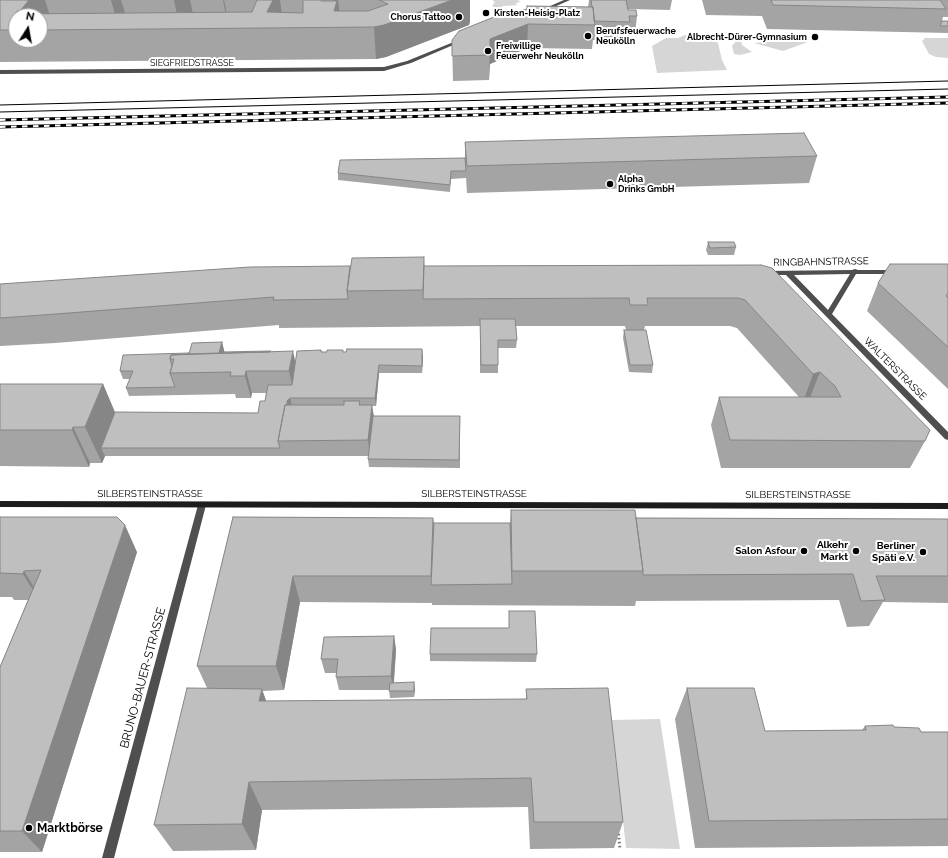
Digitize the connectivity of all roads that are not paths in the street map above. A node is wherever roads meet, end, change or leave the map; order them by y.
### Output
1 (568, 0) edge
2 (538, 12) edge
3 (467, 38) edge
4 (0, 72) edge
5 (854, 272) junction
6 (901, 272) edge
7 (759, 273) edge
8 (788, 273) junction
9 (828, 315) junction
10 (948, 437) edge
11 (0, 504) edge
12 (202, 505) junction
13 (948, 506) edge
14 (108, 858) edge

1 - 2 street
3 - 4 street, SIEGFRIEDSTRASSE
5 - 6 street, RINGBAHNSTRASSE
5 - 8 street, RINGBAHNSTRASSE
5 - 9 street
7 - 8 street, RINGBAHNSTRASSE
8 - 9 street, WALTERSTRASSE
9 - 10 street, WALTERSTRASSE
11 - 12 street, SILBERSTEINSTRASSE
12 - 13 street, SILBERSTEINSTRASSE
12 - 14 street, BRUNO-BAUER-STRASSE

